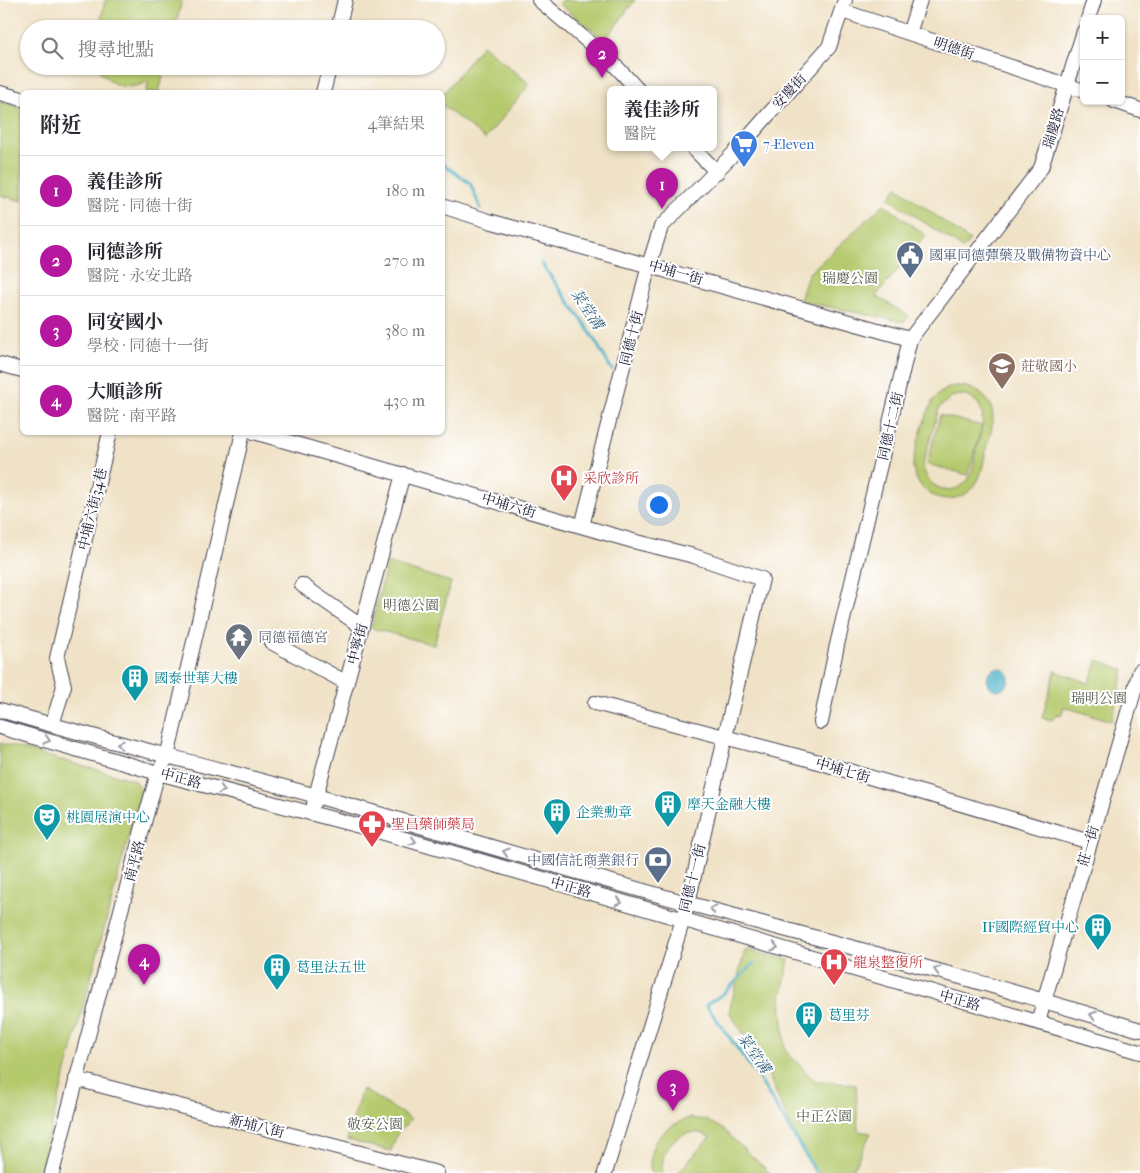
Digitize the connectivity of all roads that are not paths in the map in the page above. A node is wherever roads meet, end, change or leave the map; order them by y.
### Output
1 (345, 0) edge
2 (539, 0) edge
3 (920, 0) edge
4 (1094, 0) edge
5 (844, 6) edge
6 (1089, 15) edge
7 (340, 20) edge
8 (909, 33) junction
9 (1080, 44) edge
10 (328, 75) edge
11 (1067, 85) junction
12 (634, 86) edge
13 (324, 90) edge
14 (1080, 90) edge
15 (0, 93) edge
16 (20, 98) edge
17 (1125, 105) edge
18 (1140, 110) edge
19 (696, 151) edge
20 (1041, 168) joint
21 (717, 172) junction
22 (445, 207) edge
23 (650, 265) junction
24 (910, 339) junction
25 (0, 364) edge
26 (20, 369) edge
27 (109, 435) edge
28 (242, 435) edge
29 (265, 435) edge
30 (403, 474) junction
31 (582, 526) junction
32 (762, 579) joint
33 (302, 585) dead end
34 (362, 627) junction
35 (271, 642) dead end
36 (1140, 671) edge
37 (347, 683) junction
38 (1138, 689) edge
39 (595, 703) dead end
40 (0, 710) edge
41 (821, 722) dead end
42 (52, 725) junction
43 (0, 727) edge
44 (724, 737) junction
45 (167, 756) junction
46 (158, 772) junction
47 (316, 796) junction
48 (311, 813) junction
49 (1090, 842) junction
50 (688, 903) junction
51 (682, 920) junction
52 (1044, 1000) junction
53 (1038, 1022) junction
54 (1140, 1030) edge
55 (1140, 1052) edge
56 (76, 1079) junction
57 (52, 1173) edge
58 (437, 1173) edge
59 (605, 1173) edge

1 - 7 street
2 - 12 street
3 - 8 street
4 - 6 street
5 - 8 street, 明德街
5 - 21 street, 安慶街
8 - 11 street, 明德街
9 - 11 street, 瑞慶路
10 - 13 street
11 - 14 street, 明德街
11 - 20 street, 瑞慶路
15 - 16 street
17 - 18 street
19 - 21 street
20 - 24 street, 同德十二街
21 - 23 street, 同德十街
22 - 23 street, 中埔一街
23 - 24 street, 中埔一街
23 - 31 street, 同德十街
24 - 41 street, 同德十二街
25 - 26 street
27 - 42 street, 中埔六街34巷
28 - 45 street, 南平路
29 - 30 street, 中埔六街
30 - 31 street, 中埔六街
30 - 34 street, 中寧街
31 - 32 street, 中埔六街
32 - 44 street, 同德十一街
33 - 34 street
34 - 37 street, 中寧街
35 - 37 street
36 - 38 street, 莊一街
37 - 47 street, 中寧街
38 - 49 street, 莊一街
39 - 44 street, 中埔七街
40 - 42 street, 中正路
45 -> 42 street, 中正路
43 -> 46 street, 中正路
44 - 49 street, 中埔七街
44 - 50 street, 同德十一街
45 - 46 street, 南平路
45 - 47 street, 中正路
46 -> 48 street, 中正路
46 - 56 street, 南平路
47 - 48 street, 中寧街
50 -> 47 street, 中正路
48 -> 51 street, 中正路
49 - 52 street, 莊一街
50 - 51 street, 同德十一街
52 -> 50 street, 中正路
51 -> 53 street, 中正路
51 - 59 street, 同德十一街
52 - 53 street, 莊一街
54 -> 52 street, 中正路
53 - 55 street, 中正路
56 - 57 street, 南平路
56 - 58 street, 新埔八街

